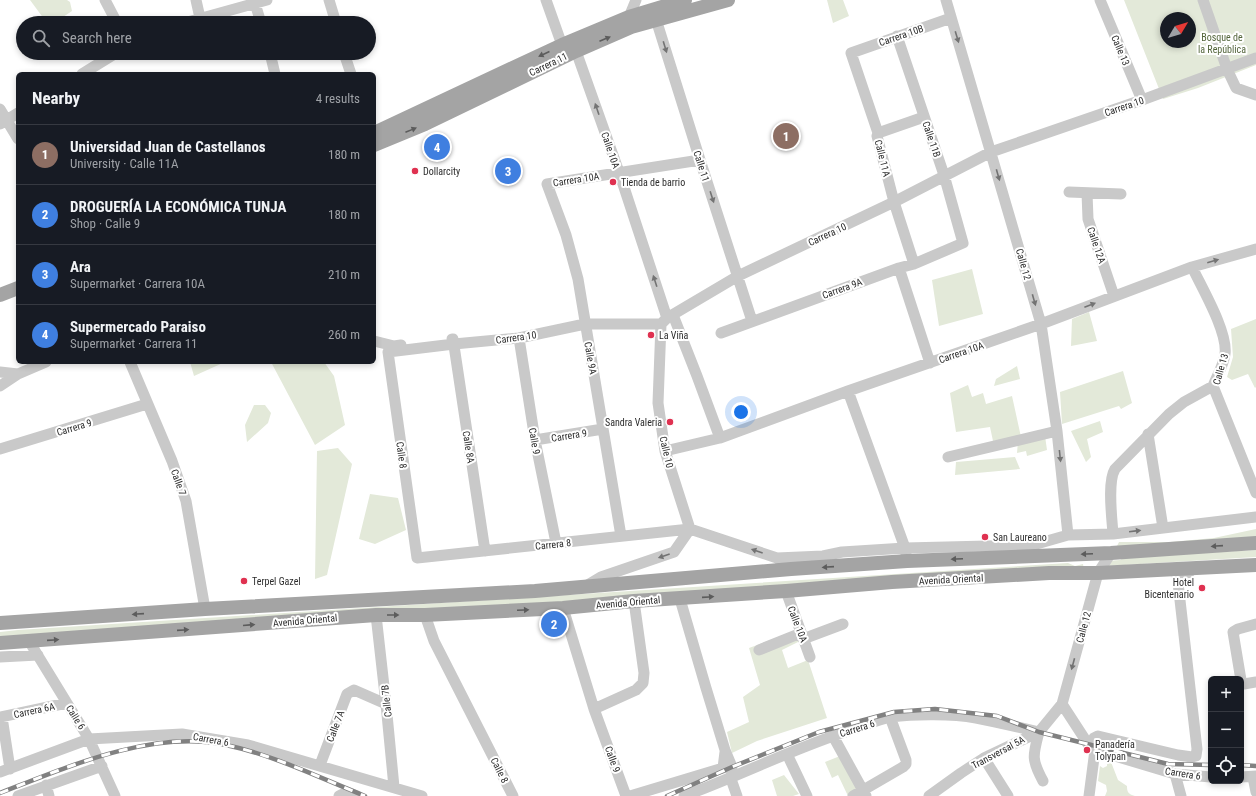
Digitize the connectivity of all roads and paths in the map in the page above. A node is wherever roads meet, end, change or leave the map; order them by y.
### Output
1 (105, 0) edge
2 (196, 0) edge
3 (267, 0) edge
4 (329, 0) edge
5 (546, 0) edge
6 (636, 0) edge
7 (685, 0) edge
8 (728, 0) edge
9 (946, 0) edge
10 (1100, 0) edge
11 (1202, 0) edge
12 (255, 2) edge
13 (655, 15) junction
14 (113, 16) edge
15 (200, 16) edge
16 (207, 16) edge
17 (259, 16) edge
18 (334, 16) edge
19 (951, 18) junction
20 (630, 22) junction
21 (897, 36) junction
22 (562, 45) junction
23 (576, 50) junction
24 (851, 53) joint
25 (1256, 58) edge
26 (105, 60) edge
27 (272, 60) edge
28 (346, 60) edge
29 (1227, 69) junction
30 (85, 72) edge
31 (275, 72) edge
32 (350, 72) edge
33 (1256, 95) edge
34 (1142, 100) junction
35 (0, 109) edge
36 (16, 114) edge
37 (924, 117) junction
38 (3, 122) edge
39 (878, 133) junction
40 (16, 138) edge
41 (376, 140) edge
42 (376, 140) edge
43 (991, 152) junction
44 (700, 160) junction
45 (619, 172) junction
46 (944, 175) junction
47 (547, 184) joint
48 (1069, 192) dead end
49 (1087, 193) junction
50 (1121, 194) dead end
51 (894, 202) junction
52 (963, 243) joint
53 (1256, 249) edge
54 (914, 264) junction
55 (1192, 267) junction
56 (899, 268) junction
57 (738, 276) junction
58 (16, 289) edge
59 (0, 296) edge
60 (1114, 296) junction
61 (16, 299) edge
62 (0, 306) edge
63 (667, 319) junction
64 (752, 321) junction
65 (585, 324) junction
66 (1041, 324) junction
67 (722, 333) dead end
68 (519, 338) junction
69 (376, 342) edge
70 (454, 344) junction
71 (388, 352) joint
72 (930, 363) junction
73 (41, 364) edge
74 (131, 364) edge
75 (0, 372) edge
76 (18, 374) junction
77 (0, 386) edge
78 (1213, 386) junction
79 (848, 391) junction
80 (147, 404) junction
81 (603, 430) junction
82 (1057, 431) junction
83 (1148, 434) junction
84 (720, 438) junction
85 (535, 440) junction
86 (0, 449) edge
87 (665, 451) junction
88 (948, 457) dead end
89 (1256, 493) edge
90 (1256, 517) edge
91 (1163, 528) junction
92 (690, 529) junction
93 (1113, 534) junction
94 (1068, 535) junction
95 (621, 536) junction
96 (556, 543) junction
97 (1256, 543) edge
98 (485, 551) junction
99 (1111, 553) junction
100 (906, 555) junction
101 (417, 558) joint
102 (777, 558) junction
103 (1256, 565) edge
104 (1200, 568) junction
105 (791, 569) junction
106 (1098, 573) junction
107 (583, 587) junction
108 (786, 591) junction
109 (680, 599) junction
110 (634, 601) junction
111 (562, 608) junction
112 (205, 609) junction
113 (376, 615) junction
114 (425, 615) junction
115 (0, 623) edge
116 (843, 624) dead end
117 (1256, 624) edge
118 (802, 636) junction
119 (29, 641) junction
120 (0, 643) edge
121 (759, 650) dead end
122 (38, 656) junction
123 (0, 657) edge
124 (810, 657) dead end
125 (1256, 682) edge
126 (67, 703) junction
127 (386, 704) junction
128 (1062, 704) junction
129 (594, 708) junction
130 (1, 717) edge
131 (890, 717) junction
132 (1039, 732) junction
133 (833, 736) junction
134 (89, 739) junction
135 (725, 750) junction
136 (1095, 750) junction
137 (788, 754) junction
138 (984, 758) junction
139 (320, 765) junction
140 (102, 766) junction
141 (5, 770) edge
142 (1175, 774) junction
143 (1208, 777) edge
144 (1254, 777) edge
145 (731, 778) junction
146 (1043, 781) dead end
147 (394, 788) junction
148 (47, 791) edge
149 (1256, 792) edge
150 (864, 794) edge
151 (936, 794) edge
152 (803, 795) edge
153 (18, 796) edge
154 (115, 796) edge
155 (339, 796) edge
156 (357, 796) edge
157 (422, 796) edge
158 (513, 796) edge
159 (626, 796) edge
160 (630, 796) edge
161 (684, 796) edge
162 (737, 796) edge
163 (853, 796) edge
164 (1008, 796) edge
165 (1089, 796) edge
166 (1181, 796) edge

1 - 14 street
2 - 15 street
3 - 12 street
4 - 18 street
5 - 22 street
6 - 20 street
7 - 13 main road, Carrera 11
8 - 13 main road, Carrera 11
9 - 19 street, Calle 12
10 - 34 street, Calle 13
11 - 29 street
12 - 16 street
12 - 17 street
13 - 20 main road, Carrera 11
13 -> 44 street, Calle 11
19 - 21 street, Carrera 10B
19 -> 43 street, Calle 12
20 - 22 main road, Carrera 11
23 -> 20 main road, Carrera 11
21 - 24 street, Carrera 10B
21 - 37 street, Calle 11B
22 -> 41 main road, Carrera 11
42 -> 23 main road, Carrera 11
45 -> 23 street, Calle 10A
24 - 39 street, Calle 11A
25 - 29 street, Carrera 10
26 - 30 street
27 - 31 street
28 - 32 street
29 - 33 street
29 - 34 street, Carrera 10
34 - 43 street, Carrera 10
35 - 38 street
36 - 38 street
37 - 39 street
37 - 46 street, Calle 11B
38 - 40 street
39 - 51 street, Calle 11A
43 - 46 street, Carrera 10
43 -> 66 street, Calle 12
44 - 45 street, Carrera 10A
44 -> 57 street, Calle 11
45 - 47 street, Carrera 10A
63 -> 45 street, Calle 10A
46 - 51 street, Carrera 10
46 - 52 street, Calle 11B
47 - 65 street, Calle 9A
48 - 49 street
49 - 50 street
49 - 60 street, Calle 12A
51 - 54 street, Calle 11A
51 - 57 street, Carrera 10
52 - 54 street, Carrera 9A
55 -> 53 street, Carrera 10A
54 - 56 street, Carrera 9A
55 - 60 street, Carrera 10A
55 - 78 street, Calle 13
56 - 64 street, Carrera 9A
56 - 72 street
57 - 63 street, Carrera 10
57 - 64 street, Calle 11
58 - 59 main road
66 -> 60 street, Carrera 10A
61 - 62 main road
63 - 65 street, Carrera 10
63 - 84 street, Calle 10A
63 - 87 street, Calle 10
64 - 67 street, Carrera 9A
65 - 68 street, Carrera 10
65 - 81 street, Calle 9A
66 - 72 street, Carrera 10A
66 - 82 street, Calle 12
68 - 70 street, Carrera 10
68 - 85 street, Calle 9
69 - 70 street
70 - 71 street, Carrera 10
70 - 98 street, Calle 8A
71 - 101 street, Calle 8
72 - 79 street, Carrera 10A
73 - 76 street
74 - 80 street, Calle 7
75 - 76 street
76 - 77 street
78 - 83 street
78 - 89 street, Calle 13
79 - 84 street, Carrera 10A
79 - 100 street
80 - 86 street, Carrera 9
80 - 112 street, Calle 7
81 - 85 street, Carrera 9
81 - 95 street, Calle 9A
82 - 88 street
82 -> 94 street, Calle 12
83 - 91 street
83 - 93 street
84 - 87 street, Carrera 10A
85 - 96 street, Calle 9
87 - 92 street, Calle 10
90 - 91 street, Avenida Oriental
93 -> 91 street, Avenida Oriental
92 - 95 street, Carrera 8
102 -> 92 street, Carrera 8
92 -> 107 street
93 - 94 street, Avenida Oriental
94 - 100 street, Avenida Oriental
95 - 96 street, Carrera 8
96 - 98 street, Carrera 8
97 -> 99 main road, Avenida Oriental
98 - 101 street, Carrera 8
99 -> 100 main road, Avenida Oriental
99 - 106 street, Calle 12
100 - 102 street, Avenida Oriental
100 -> 105 main road, Avenida Oriental
102 - 105 street, Carrera 8
103 - 104 main road, Avenida Oriental
104 - 106 main road, Avenida Oriental
104 - 136 street
105 - 107 main road, Avenida Oriental
106 - 108 main road, Avenida Oriental
106 -> 128 street, Calle 12
107 - 112 main road, Avenida Oriental
109 -> 108 main road, Avenida Oriental
108 - 118 street, Calle 10A
109 - 110 main road, Avenida Oriental
109 - 135 street
110 - 111 main road, Avenida Oriental
110 - 129 street
114 -> 111 main road, Avenida Oriental
111 - 129 street, Calle 9
112 -> 115 main road, Avenida Oriental
113 -> 114 main road, Avenida Oriental
119 -> 113 main road, Avenida Oriental
113 - 127 street, Calle 7B
114 - 158 street, Calle 8
116 - 118 street
117 - 125 street
118 - 121 street
118 - 124 street, Calle 10A
119 - 120 main road, Avenida Oriental
119 - 122 street, Calle 6
122 - 123 street
122 - 126 street, Calle 6
126 - 130 street, Carrera 6A
126 - 134 street, Calle 6
127 - 139 street, Calle 7A
127 - 147 street, Calle 7B
128 - 132 street, Transversal 5A
128 - 136 street
129 - 159 street, Calle 9
130 - 141 street
131 - 132 street, Carrera 6
131 - 133 street, Carrera 6
131 - 150 street
132 - 138 street, Transversal 5A
132 - 146 street
133 - 137 street, Carrera 6
133 - 150 street
134 - 139 street, Carrera 6
134 - 140 street, Calle 6
134 - 141 street, Carrera 6
135 - 145 street
135 - 160 street
136 - 142 street, Carrera 6
136 - 165 street
137 - 145 street, Carrera 6
137 - 152 street
138 - 151 street, Transversal 5A
138 - 164 street
139 - 147 street, Carrera 6
140 - 148 street
140 - 154 street, Calle 6
142 - 143 street, Carrera 6
142 - 166 street
144 - 149 street
145 - 161 street, Carrera 6
145 - 162 street
147 - 157 street, Carrera 6
148 - 153 street
150 - 163 street
155 - 156 street

